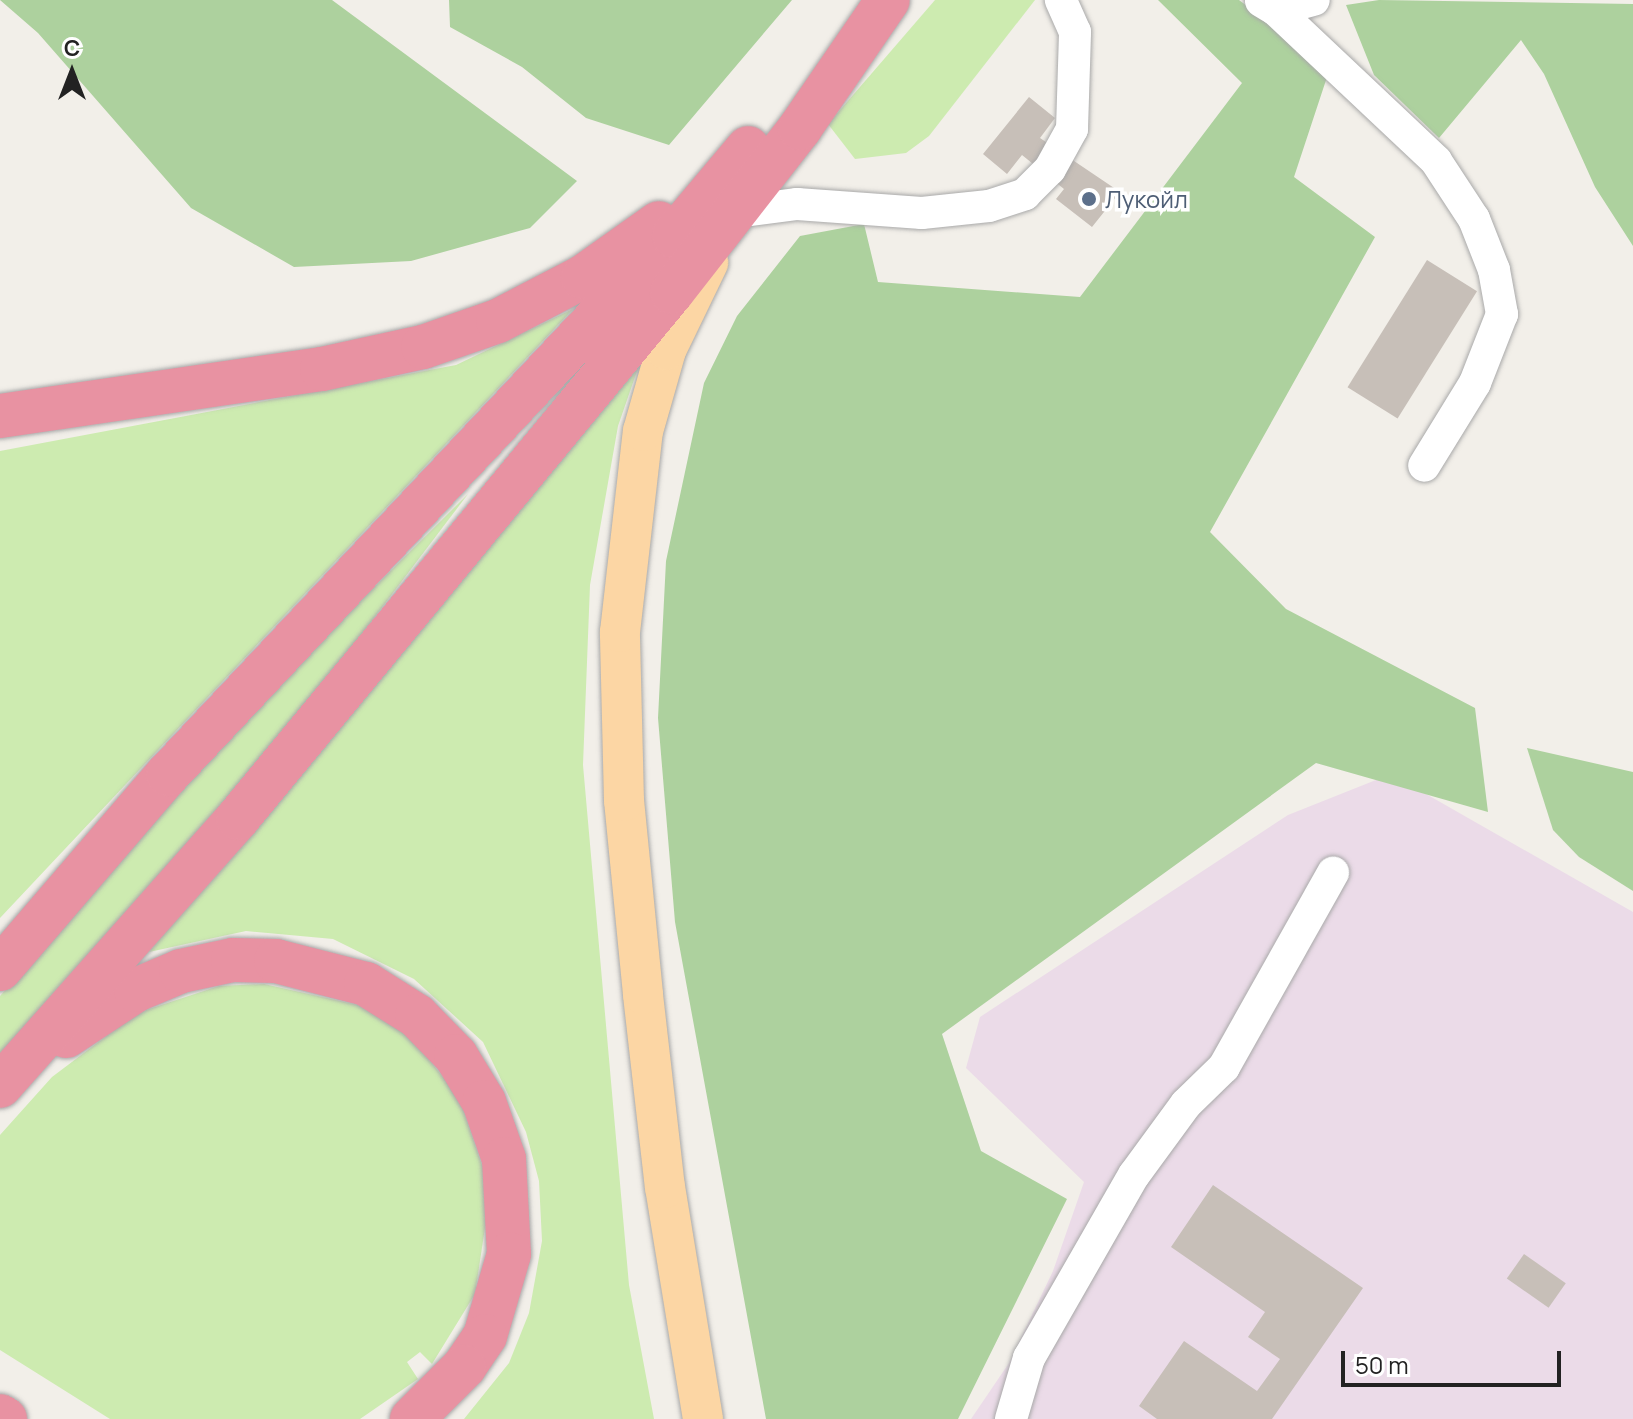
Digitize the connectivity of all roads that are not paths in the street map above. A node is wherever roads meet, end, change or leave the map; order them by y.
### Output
1 (888, 0) edge
2 (1061, 0) edge
3 (1314, 0) edge
4 (1268, 5) edge
5 (849, 49) junction
6 (748, 148) junction
7 (736, 212) junction
8 (0, 416) edge
9 (1424, 466) dead end
10 (1333, 873) dead end
11 (0, 969) edge
12 (0, 1089) edge
13 (0, 1416) edge
14 (5, 1419) edge
15 (412, 1419) edge
16 (703, 1419) edge
17 (1011, 1419) edge

1 - 5 highway
2 - 7 lane
3 - 4 lane
4 - 9 lane
5 - 6 highway
5 - 7 highway
6 - 8 highway
6 - 11 highway
7 - 12 highway
7 - 16 main road
10 - 17 lane
12 - 15 highway
13 - 14 highway

